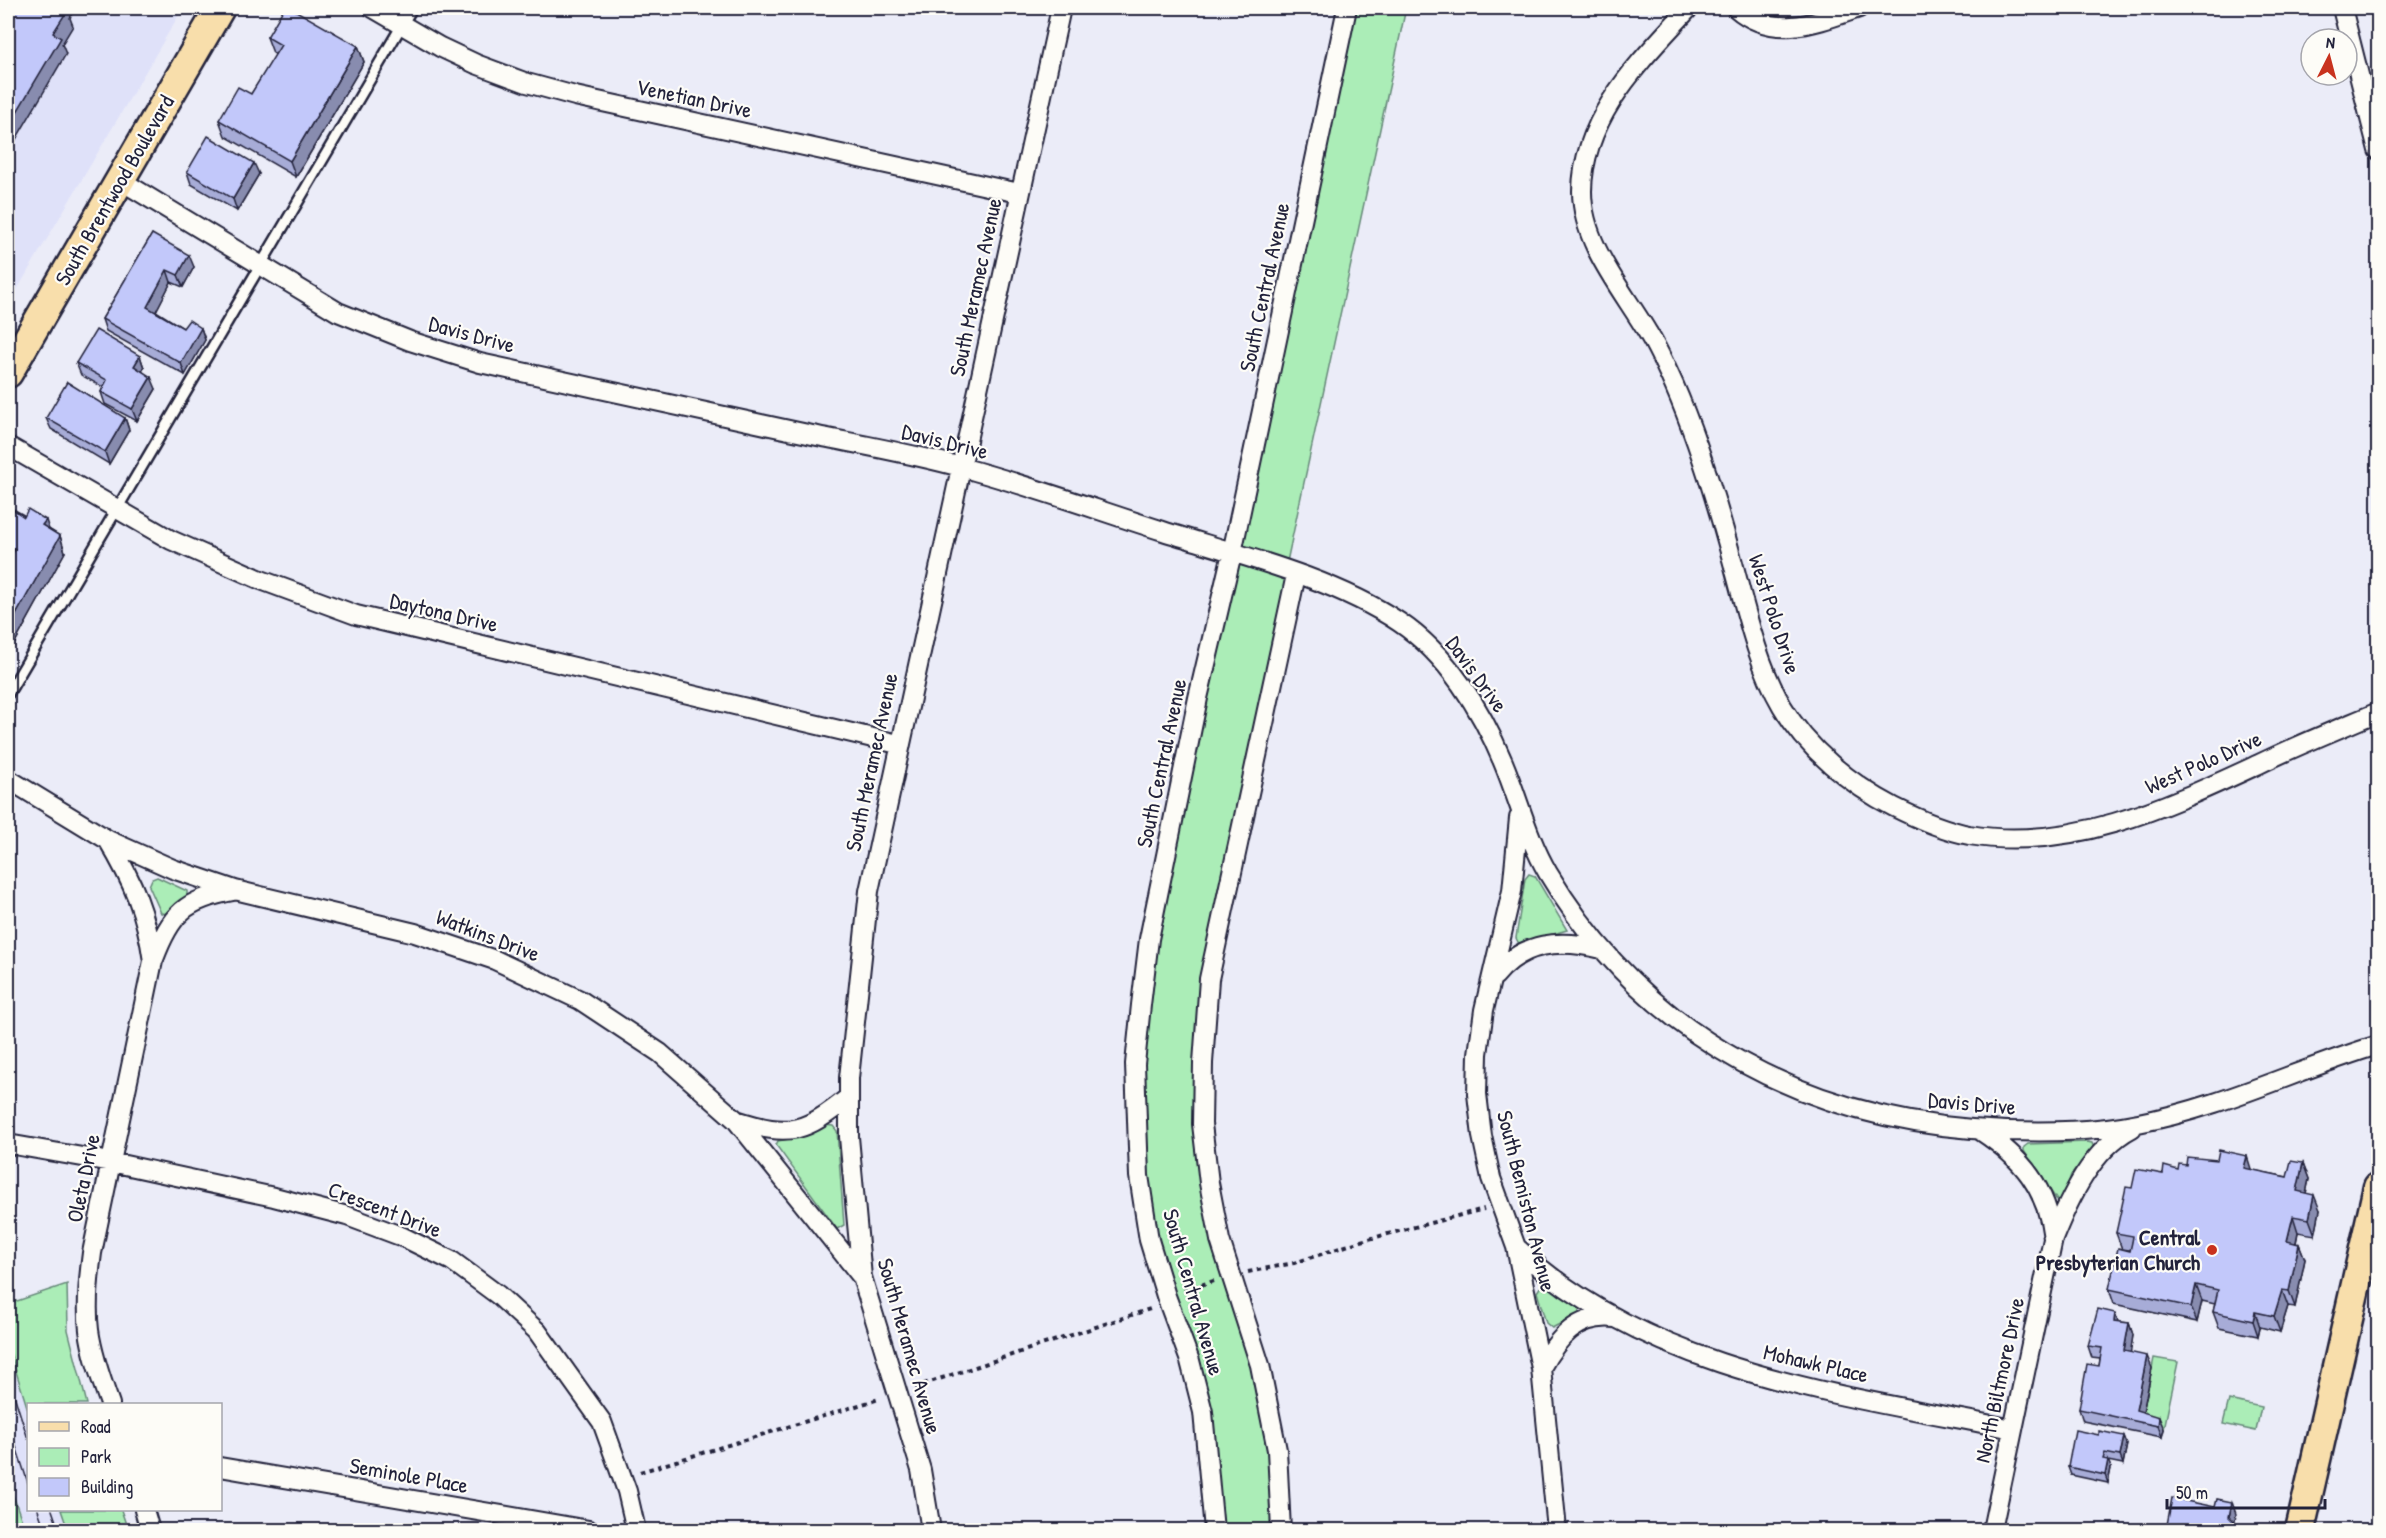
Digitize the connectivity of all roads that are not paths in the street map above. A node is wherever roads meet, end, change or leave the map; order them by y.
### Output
1 (220, 8) edge
2 (373, 8) edge
3 (412, 8) edge
4 (1061, 8) edge
5 (1347, 8) edge
6 (1689, 8) edge
7 (1736, 8) edge
8 (1859, 8) edge
9 (2342, 8) edge
10 (402, 24) junction
11 (2379, 150) edge
12 (120, 180) junction
13 (1019, 193) junction
14 (259, 264) junction
15 (8, 372) edge
16 (8, 446) edge
17 (962, 467) junction
18 (117, 508) junction
19 (1232, 553) junction
20 (1296, 575) junction
21 (8, 694) edge
22 (2379, 712) edge
23 (898, 744) junction
24 (8, 779) edge
25 (1519, 813) junction
26 (108, 840) junction
27 (235, 890) junction
28 (1602, 949) junction
29 (153, 961) junction
30 (1494, 977) junction
31 (2379, 1045) edge
32 (849, 1097) junction
33 (736, 1120) junction
34 (2141, 1123) junction
35 (1980, 1130) junction
36 (8, 1144) edge
37 (111, 1162) junction
38 (2379, 1187) edge
39 (2054, 1239) junction
40 (1516, 1247) junction
41 (862, 1277) junction
42 (1615, 1318) junction
43 (1541, 1368) junction
44 (110, 1403) edge
45 (2013, 1429) junction
46 (222, 1467) edge
47 (145, 1511) edge
48 (150, 1530) edge
49 (589, 1530) edge
50 (636, 1530) edge
51 (931, 1530) edge
52 (1214, 1530) edge
53 (1281, 1530) edge
54 (1557, 1530) edge
55 (1992, 1530) edge
56 (2300, 1530) edge

1 - 12 main road, South Brentwood Boulevard
2 - 10 street, Venetian Drive
3 - 10 lane
4 - 13 street, South Meramec Avenue
5 - 19 street, South Central Avenue
6 - 22 street, West Polo Drive
7 - 8 street
9 - 11 street
10 - 13 street, Venetian Drive
10 - 14 lane
12 - 14 street, Davis Drive
12 - 15 main road, South Brentwood Boulevard
13 - 17 street, South Meramec Avenue
14 - 17 street, Davis Drive
14 - 18 lane
16 - 18 street, Daytona Drive
17 - 19 street, Davis Drive
17 - 23 street, South Meramec Avenue
18 - 21 lane
18 - 23 street, Daytona Drive
19 - 20 street, Davis Drive
19 - 52 street, South Central Avenue
20 - 25 street, Davis Drive
20 - 53 street, South Central Avenue
23 - 32 street, South Meramec Avenue
24 - 26 street, Watkins Drive
25 - 28 street, Davis Drive
25 - 30 street, South Bemiston Avenue
26 - 27 street, Watkins Drive
26 - 29 street, Oleta Drive
27 - 29 street, Oleta Drive
27 - 33 street, Watkins Drive
28 - 30 street
28 - 35 street, Davis Drive
29 - 37 street, Oleta Drive
30 - 40 street, South Bemiston Avenue
31 - 34 street, Davis Drive
32 - 33 street
32 - 41 street, South Meramec Avenue
33 - 41 street, Watkins Drive
34 - 35 street, Davis Drive
34 - 39 street, North Biltmore Drive
35 - 39 street, North Biltmore Drive
36 - 37 street, Crescent Drive
37 - 44 street, Oleta Drive
37 - 50 street, Crescent Drive
38 - 56 main road
39 - 45 street, North Biltmore Drive
40 - 42 street, Mohawk Place
40 - 43 street, South Bemiston Avenue
41 - 51 street, South Meramec Avenue
42 - 43 street, Mohawk Place
42 - 45 street, Mohawk Place
43 - 54 street, South Bemiston Avenue
45 - 55 street, North Biltmore Drive
46 - 49 street, Seminole Place
47 - 48 street

